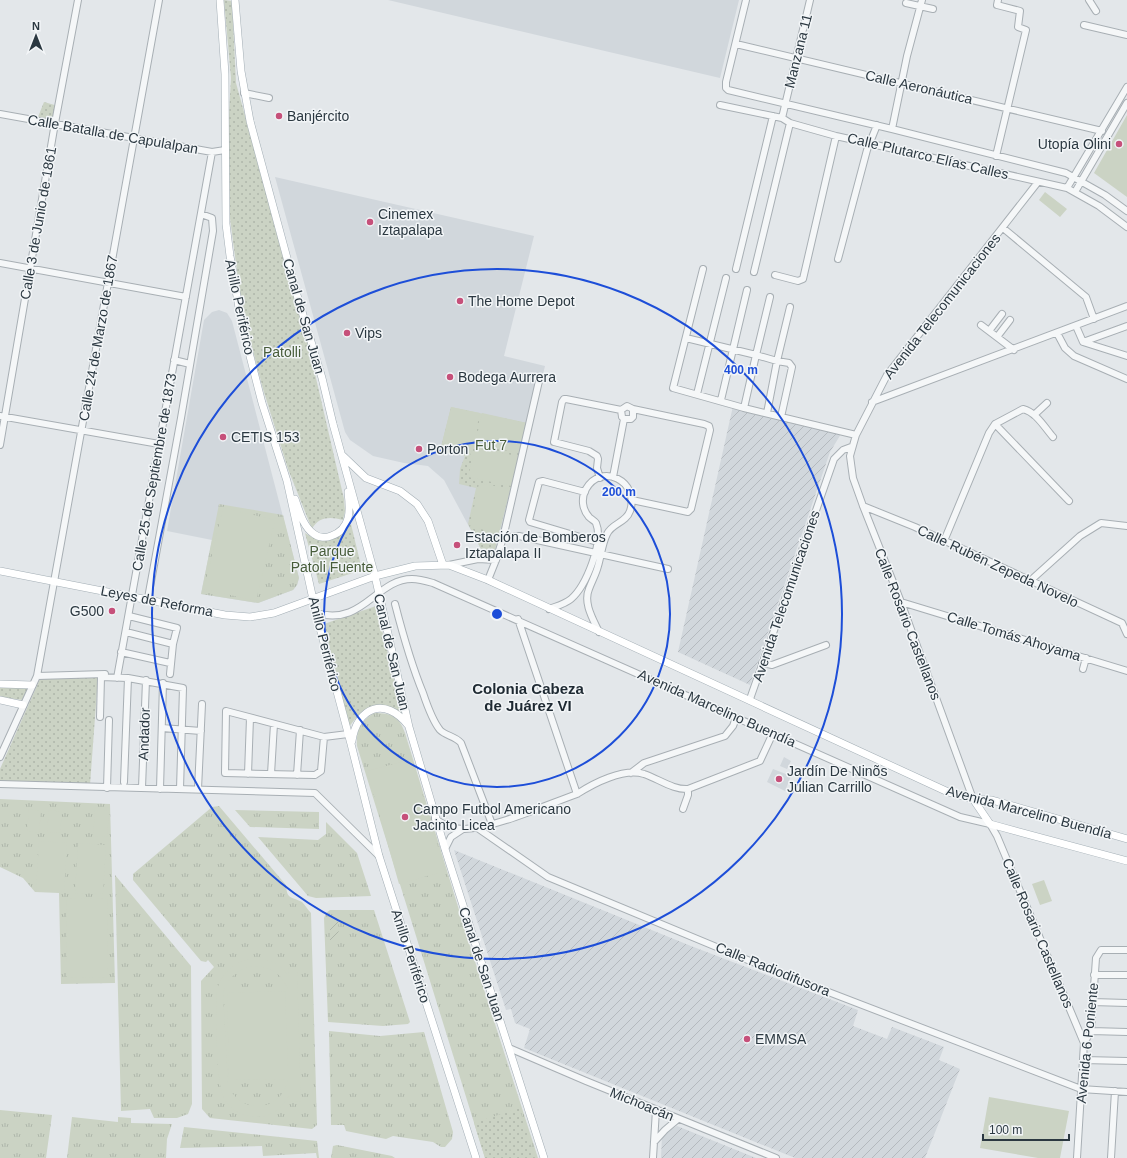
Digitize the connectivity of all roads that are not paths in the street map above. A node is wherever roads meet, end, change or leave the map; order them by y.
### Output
1 (78, 0) edge
2 (159, 0) edge
3 (220, 0) edge
4 (235, 0) edge
5 (746, 0) edge
6 (810, 0) edge
7 (998, 0) edge
8 (1089, 0) edge
9 (906, 3) dead end
10 (921, 3) edge
11 (933, 9) dead end
12 (1096, 11) dead end
13 (1084, 25) dead end
14 (1127, 35) edge
15 (736, 44) junction
16 (796, 58) junction
17 (902, 83) junction
18 (1127, 87) edge
19 (244, 93) junction
20 (269, 98) dead end
21 (785, 103) junction
22 (1127, 103) edge
23 (720, 105) dead end
24 (1008, 108) junction
25 (0, 114) edge
26 (773, 116) junction
27 (782, 118) junction
28 (55, 123) junction
29 (790, 123) junction
30 (877, 125) junction
31 (892, 129) junction
32 (1102, 131) junction
33 (836, 136) junction
34 (134, 137) junction
35 (870, 143) junction
36 (225, 150) junction
37 (212, 152) junction
38 (996, 156) junction
39 (1074, 177) junction
40 (1082, 181) junction
41 (1038, 182) junction
42 (1067, 188) junction
43 (1075, 192) junction
44 (1127, 211) edge
45 (201, 214) junction
46 (1127, 227) edge
47 (1003, 228) junction
48 (838, 259) dead end
49 (0, 263) edge
50 (30, 269) junction
51 (703, 269) dead end
52 (736, 269) dead end
53 (754, 272) dead end
54 (775, 275) dead end
55 (726, 278) dead end
56 (107, 283) junction
57 (747, 290) dead end
58 (186, 297) junction
59 (770, 297) dead end
60 (1127, 306) edge
61 (790, 307) dead end
62 (1002, 314) dead end
63 (1094, 318) junction
64 (1010, 320) dead end
65 (981, 325) dead end
66 (1076, 326) junction
67 (1127, 326) edge
68 (989, 331) junction
69 (1057, 333) junction
70 (997, 337) junction
71 (686, 338) junction
72 (1082, 342) junction
73 (709, 344) junction
74 (733, 350) junction
75 (1014, 350) junction
76 (756, 355) junction
77 (1127, 356) edge
78 (174, 360) junction
79 (777, 361) junction
80 (190, 364) junction
81 (1127, 380) edge
82 (539, 381) dead end
83 (697, 394) junction
84 (721, 400) junction
85 (872, 402) junction
86 (1047, 403) dead end
87 (744, 408) junction
88 (634, 411) junction
89 (767, 413) junction
90 (1034, 415) junction
91 (3, 416) edge
92 (622, 416) junction
93 (781, 417) junction
94 (995, 424) junction
95 (82, 430) junction
96 (856, 435) junction
97 (1053, 438) dead end
98 (159, 444) junction
99 (0, 445) edge
100 (851, 447) junction
101 (343, 456) junction
102 (345, 465) junction
103 (613, 477) junction
104 (600, 478) junction
105 (287, 481) junction
106 (585, 492) junction
107 (632, 500) junction
108 (1069, 501) dead end
109 (862, 506) junction
110 (1127, 526) edge
111 (503, 538) junction
112 (944, 541) junction
113 (597, 542) junction
114 (598, 554) junction
115 (496, 560) junction
116 (446, 565) junction
117 (668, 569) dead end
118 (0, 571) edge
119 (375, 576) junction
120 (53, 580) junction
121 (488, 580) junction
122 (1030, 581) junction
123 (379, 593) junction
124 (132, 596) junction
125 (148, 598) junction
126 (313, 598) junction
127 (901, 602) junction
128 (395, 604) dead end
129 (549, 609) junction
130 (316, 613) junction
131 (129, 616) junction
132 (518, 619) junction
133 (126, 632) junction
134 (599, 632) junction
135 (1127, 634) edge
136 (173, 644) junction
137 (826, 644) dead end
138 (122, 652) junction
139 (1086, 658) junction
140 (170, 663) junction
141 (762, 663) junction
142 (1083, 669) dead end
143 (1127, 670) edge
144 (170, 674) dead end
145 (37, 676) junction
146 (117, 676) junction
147 (128, 678) junction
148 (146, 680) junction
149 (163, 683) junction
150 (0, 684) edge
151 (32, 684) junction
152 (750, 699) junction
153 (0, 700) edge
154 (202, 704) dead end
155 (23, 705) junction
156 (100, 716) dead end
157 (250, 718) junction
158 (736, 718) junction
159 (109, 720) dead end
160 (274, 724) junction
161 (409, 727) junction
162 (162, 728) junction
163 (182, 729) junction
164 (300, 730) junction
165 (201, 731) junction
166 (772, 733) junction
167 (348, 734) junction
168 (324, 737) junction
169 (351, 744) junction
170 (0, 757) edge
171 (631, 773) junction
172 (248, 774) junction
173 (272, 774) junction
174 (296, 775) junction
175 (124, 782) dead end
176 (0, 784) edge
177 (107, 788) junction
178 (142, 788) junction
179 (688, 788) junction
180 (160, 789) junction
181 (180, 789) junction
182 (198, 790) junction
183 (577, 794) junction
184 (974, 799) junction
185 (683, 809) dead end
186 (435, 819) junction
187 (492, 824) junction
188 (990, 824) junction
189 (476, 827) junction
190 (463, 829) junction
191 (1127, 839) edge
192 (444, 849) junction
193 (378, 856) junction
194 (1127, 861) edge
195 (1127, 950) edge
196 (1094, 975) junction
197 (1127, 976) edge
198 (1092, 1002) junction
199 (1127, 1003) edge
200 (1091, 1030) junction
201 (1127, 1032) edge
202 (1084, 1043) junction
203 (509, 1048) junction
204 (1083, 1060) junction
205 (1127, 1062) edge
206 (1081, 1089) junction
207 (1115, 1091) junction
208 (1127, 1092) edge
209 (656, 1110) junction
210 (678, 1119) junction
211 (654, 1142) junction
212 (476, 1158) edge
213 (544, 1158) edge
214 (653, 1158) edge
215 (776, 1158) edge
216 (1077, 1158) edge
217 (1111, 1158) edge

1 - 28 street, Calle 3 de Junio de 1861
2 - 34 street, Calle 24 de Marzo de 1867
3 - 36 main road, Anillo Periférico
4 - 19 main road, Canal de San Juan
5 - 15 street
6 - 16 street, Manzana 11
7 - 24 street
8 - 12 street
9 - 10 street
10 - 11 street
10 - 17 street
13 - 14 street
15 - 16 street, Calle Aeronáutica
15 - 21 street, Calle Plutarco Elías Calles
16 - 17 street, Calle Aeronáutica
16 - 21 street, Manzana 11
17 - 24 street, Calle Aeronáutica
17 - 31 street
18 - 32 street
19 - 20 street
19 - 101 main road, Canal de San Juan
21 - 27 street, Manzana 11
21 - 30 street, Calle Plutarco Elías Calles
22 - 40 street
23 - 26 street, Calle Plutarco Elías Calles
24 - 32 street, Calle Aeronáutica
24 - 38 street
25 - 28 street, Calle Batalla de Capulalpan
26 - 27 street, Calle Plutarco Elías Calles
26 - 52 street
27 - 29 street, Calle Plutarco Elías Calles
28 - 34 street, Calle Batalla de Capulalpan
28 - 50 street, Calle 3 de Junio de 1861
29 - 33 street, Calle Plutarco Elías Calles
29 - 53 street
30 - 31 street, Calle Plutarco Elías Calles
30 - 35 street
31 - 38 street, Calle Plutarco Elías Calles
32 - 39 street
33 - 35 street, Calle Plutarco Elías Calles
33 - 54 street
34 - 37 street, Calle Batalla de Capulalpan
34 - 56 street, Calle 24 de Marzo de 1867
35 - 41 street, Calle Plutarco Elías Calles
35 - 48 street
36 - 37 street, Calle Batalla de Capulalpan
36 - 105 main road, Anillo Periférico
37 - 45 street, Calle 25 de Septiembre de 1873
38 - 39 street, Calle Plutarco Elías Calles
39 - 40 street, Calle Plutarco Elías Calles
39 - 42 street
40 - 43 street
40 - 44 street, Calle Plutarco Elías Calles
41 - 42 street, Calle Plutarco Elías Calles
41 - 47 street, Avenida Telecomunicaciones
42 - 43 street, Calle Plutarco Elías Calles
43 - 46 street, Calle Plutarco Elías Calles
45 - 58 street, Calle 25 de Septiembre de 1873
45 - 80 street, Calle 25 de Septiembre de 1873
47 - 63 street
47 - 85 street, Avenida Telecomunicaciones
49 - 50 street
50 - 56 street
50 - 91 street, Calle 3 de Junio de 1861
51 - 71 street
55 - 73 street
56 - 58 street
56 - 95 street, Calle 24 de Marzo de 1867
57 - 74 street
58 - 78 street, Calle 25 de Septiembre de 1873
59 - 76 street
60 - 63 street
61 - 79 street
62 - 68 street
63 - 66 street
64 - 70 street
65 - 68 street
66 - 69 street
66 - 72 street
67 - 72 street
68 - 70 street
69 - 75 street
69 - 81 street
70 - 75 street
71 - 73 street
71 - 83 street
72 - 77 street
73 - 74 street
73 - 83 street
74 - 76 street
74 - 84 street
75 - 85 street
76 - 79 street
76 - 87 street
78 - 80 street
78 - 98 street, Calle 25 de Septiembre de 1873
79 - 89 street
79 - 93 street
80 - 125 street, Calle 25 de Septiembre de 1873
82 - 111 street
83 - 84 street
84 - 87 street
85 - 96 street, Avenida Telecomunicaciones
86 - 90 street
87 - 89 street
88 - 92 street
88 - 92 street
88 - 107 street
89 - 93 street
90 - 94 street
90 - 97 street
91 - 95 street
91 - 99 street, Calle 3 de Junio de 1861
92 - 103 street
92 - 104 street
93 - 96 street
94 - 108 street
94 - 112 street
95 - 98 street
95 - 120 street, Calle 24 de Marzo de 1867
96 - 100 street, Avenida Telecomunicaciones
98 - 124 street, Calle 25 de Septiembre de 1873
100 - 109 street, Calle Rosario Castellanos
100 - 141 street, Avenida Telecomunicaciones
101 - 102 main road, Canal de San Juan
101 - 116 main road
102 - 105 main road
102 - 119 main road, Canal de San Juan
103 - 104 street
103 - 107 street
104 - 106 street
105 - 126 main road, Anillo Periférico
106 - 113 street
106 - 113 street
107 - 114 street
109 - 112 street, Calle Rubén Zepeda Novelo
109 - 127 street, Calle Rosario Castellanos
110 - 122 street
111 - 114 street
111 - 115 street
112 - 122 street, Calle Rubén Zepeda Novelo
113 - 114 street
114 - 117 street
114 - 129 street
114 - 134 street
115 - 116 street
115 - 121 street
116 - 119 main road, Avenida Marcelino Buendía
116 - 121 main road, Avenida Marcelino Buendía
118 - 120 main road, Leyes de Reforma
119 - 123 main road, Canal de San Juan
119 - 126 main road, Avenida Marcelino Buendía
120 - 124 main road, Leyes de Reforma
120 - 145 street, Calle 24 de Marzo de 1867
121 - 129 main road, Avenida Marcelino Buendía
122 - 135 street, Calle Rubén Zepeda Novelo
123 - 130 street, Avenida Marcelino Buendía
123 - 132 street, Avenida Marcelino Buendía
123 - 161 main road, Canal de San Juan
124 - 125 main road, Leyes de Reforma
124 - 131 street, Calle 25 de Septiembre de 1873
125 - 126 main road, Leyes de Reforma
126 - 130 main road, Anillo Periférico
127 - 139 street, Calle Tomás Ahoyama
127 - 184 street, Calle Rosario Castellanos
128 - 187 street
129 - 134 main road, Avenida Marcelino Buendía
130 - 167 main road, Anillo Periférico
131 - 133 street, Calle 25 de Septiembre de 1873
131 - 136 street
132 - 158 street, Avenida Marcelino Buendía
132 - 183 street
133 - 136 street
133 - 138 street, Calle 25 de Septiembre de 1873
134 - 152 main road, Avenida Marcelino Buendía
136 - 140 street
137 - 141 street
138 - 140 street
138 - 146 street, Calle 25 de Septiembre de 1873
139 - 142 street
139 - 143 street, Calle Tomás Ahoyama
140 - 144 street
141 - 152 street, Avenida Telecomunicaciones
145 - 146 street
145 - 151 street
146 - 147 street
146 - 156 street
147 - 148 street
147 - 175 street, Andador
148 - 149 street
148 - 178 street, Andador
149 - 162 street, Andador
149 - 163 street
150 - 151 main road
151 - 155 street
152 - 184 main road, Avenida Marcelino Buendía
153 - 155 main road
154 - 165 street
155 - 170 street
157 - 160 street
157 - 172 street
157 - 172 street
158 - 166 street, Avenida Marcelino Buendía
158 - 171 street
159 - 177 street
160 - 164 street
160 - 173 street
161 - 169 main road
161 - 186 main road, Canal de San Juan
162 - 163 street, Andador
162 - 180 street, Andador
163 - 165 street, Andador
163 - 181 street
164 - 168 street
164 - 174 street
165 - 182 street
166 - 179 street
166 - 188 street, Avenida Marcelino Buendía
167 - 168 street
167 - 169 main road, Anillo Periférico
168 - 174 street
169 - 193 main road, Anillo Periférico
171 - 179 street
171 - 183 street
172 - 173 street
173 - 174 street
176 - 177 street
177 - 178 street
178 - 180 street
179 - 185 street
180 - 181 street
181 - 182 street
182 - 193 street
183 - 187 street
184 - 188 main road
184 - 191 main road, Avenida Marcelino Buendía
186 - 190 street
186 - 192 main road, Canal de San Juan
187 - 189 street
188 - 194 main road, Avenida Marcelino Buendía
188 - 202 street, Calle Rosario Castellanos
189 - 190 street
189 - 206 street, Calle Radiodifusora
190 - 192 street
192 - 203 main road, Canal de San Juan
193 - 212 main road, Anillo Periférico
195 - 196 street, Avenida 6 Poniente
196 - 197 street
196 - 198 street, Avenida 6 Poniente
198 - 199 street
198 - 200 street, Avenida 6 Poniente
200 - 201 street
200 - 202 street, Avenida 6 Poniente
202 - 204 street, Avenida 6 Poniente
203 - 209 street, Michoacán
203 - 213 main road, Canal de San Juan
204 - 205 street
204 - 206 street, Avenida 6 Poniente
206 - 207 street, Calle Radiodifusora
206 - 216 street, Avenida 6 Poniente
207 - 208 street, Calle Radiodifusora
207 - 217 street
209 - 210 street, Michoacán
209 - 211 street
210 - 211 street
210 - 215 street, Michoacán
211 - 214 street

